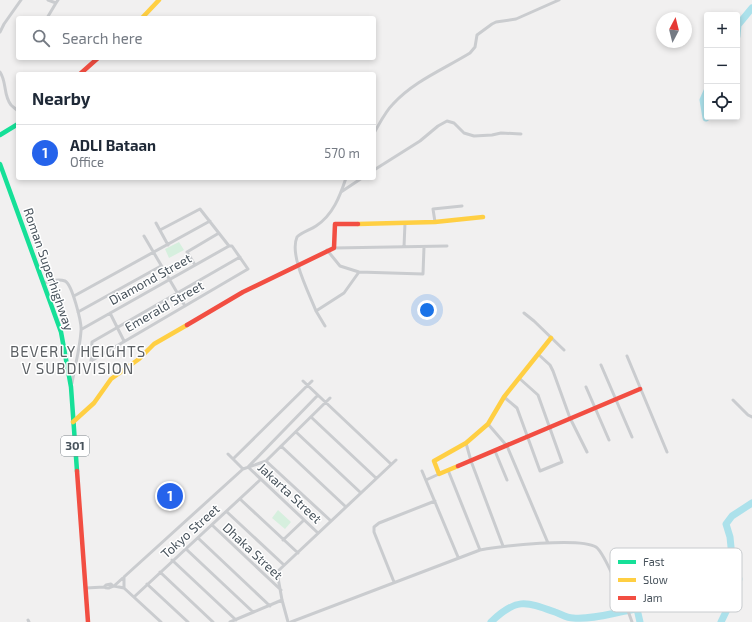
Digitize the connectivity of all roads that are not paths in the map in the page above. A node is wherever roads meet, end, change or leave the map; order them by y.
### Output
1 (21, 0) edge
2 (48, 0) edge
3 (159, 0) edge
4 (558, 0) edge
5 (57, 1) edge
6 (48, 16) edge
7 (144, 16) edge
8 (0, 32) edge
9 (96, 60) edge
10 (0, 72) edge
11 (82, 72) edge
12 (16, 109) edge
13 (16, 125) edge
14 (376, 130) edge
15 (521, 134) dead end
16 (0, 135) edge
17 (0, 164) edge
18 (376, 169) edge
19 (345, 180) edge
20 (359, 180) edge
21 (341, 192) junction
22 (462, 206) dead end
23 (483, 217) dead end
24 (210, 221) junction
25 (404, 222) junction
26 (435, 222) junction
27 (156, 223) dead end
28 (160, 230) junction
29 (219, 233) junction
30 (144, 236) dead end
31 (168, 245) junction
32 (229, 246) junction
33 (447, 246) dead end
34 (404, 247) junction
35 (424, 247) junction
36 (334, 248) junction
37 (327, 250) junction
38 (154, 252) junction
39 (240, 257) junction
40 (196, 265) junction
41 (161, 266) junction
42 (298, 266) junction
43 (360, 272) junction
44 (169, 280) junction
45 (44, 283) junction
46 (177, 293) junction
47 (74, 296) junction
48 (185, 306) junction
49 (316, 311) junction
50 (78, 312) junction
51 (110, 313) junction
52 (524, 313) dead end
53 (325, 326) dead end
54 (117, 327) junction
55 (82, 329) junction
56 (551, 338) junction
57 (124, 341) junction
58 (564, 350) dead end
59 (538, 354) junction
60 (627, 356) dead end
61 (601, 365) dead end
62 (519, 378) junction
63 (303, 381) dead end
64 (312, 381) dead end
65 (308, 385) junction
66 (71, 387) junction
67 (586, 387) dead end
68 (640, 389) junction
69 (318, 395) junction
70 (504, 397) junction
71 (330, 398) dead end
72 (616, 399) junction
73 (733, 400) dead end
74 (326, 402) junction
75 (595, 408) junction
76 (311, 417) junction
77 (752, 417) edge
78 (570, 418) junction
79 (73, 422) junction
80 (488, 424) junction
81 (549, 427) junction
82 (296, 432) junction
83 (527, 437) junction
84 (632, 437) dead end
85 (609, 440) dead end
86 (466, 443) junction
87 (281, 446) junction
88 (507, 446) junction
89 (495, 450) junction
90 (586, 452) dead end
91 (667, 452) dead end
92 (228, 454) dead end
93 (232, 459) junction
94 (266, 460) junction
95 (396, 460) dead end
96 (471, 460) junction
97 (391, 464) junction
98 (248, 467) junction
99 (243, 469) junction
100 (448, 470) junction
101 (422, 472) dead end
102 (439, 474) junction
103 (376, 478) junction
104 (260, 480) junction
105 (426, 480) junction
106 (506, 480) dead end
107 (361, 493) junction
108 (240, 500) junction
109 (435, 501) junction
110 (346, 507) junction
111 (227, 512) junction
112 (304, 520) junction
113 (331, 521) junction
114 (212, 526) junction
115 (318, 533) junction
116 (198, 538) junction
117 (283, 540) junction
118 (548, 543) junction
119 (503, 546) junction
120 (186, 549) junction
121 (480, 550) junction
122 (298, 553) junction
123 (458, 557) junction
124 (172, 560) junction
125 (284, 565) junction
126 (610, 571) edge
127 (160, 572) junction
128 (124, 577) junction
129 (394, 582) junction
130 (147, 584) junction
131 (113, 586) junction
132 (86, 588) junction
133 (124, 588) junction
134 (281, 590) junction
135 (134, 597) junction
136 (282, 600) junction
137 (270, 606) junction
138 (254, 612) junction
139 (629, 612) edge
140 (236, 620) junction
141 (88, 622) edge
142 (161, 622) edge
143 (188, 622) edge
144 (212, 622) edge
145 (230, 622) edge
146 (288, 622) edge
147 (291, 622) edge
148 (632, 622) edge

1 - 8 street
2 - 5 street
3 - 7 street
4 - 14 street
5 - 6 street
9 - 11 street
10 - 12 street
13 - 16 street
15 - 18 street
17 - 45 street, Roman Superhighway / 301
19 - 21 street
20 - 21 street
21 - 42 street
22 - 26 street
23 - 26 street
24 - 28 street
24 - 29 street
24 - 31 street
25 - 26 street
25 - 34 street
25 - 36 street
27 - 28 street
28 - 31 street
29 - 32 street
29 - 40 street
30 - 38 street
31 - 38 street
32 - 39 street
32 - 40 street, Diamond Street
33 - 35 street
34 - 35 street
34 - 36 street
35 - 43 street
36 - 37 street
37 - 42 street
37 - 43 street
38 - 41 street
38 - 47 street
39 - 46 street
39 - 48 street, Emerald Street
40 - 44 street, Diamond Street
41 - 44 street
41 - 50 street
42 - 49 street
42 - 79 street
43 - 49 street
44 - 46 street
44 - 51 street, Diamond Street
45 - 47 street
45 - 66 street, Roman Superhighway / 301
46 - 48 street
46 - 54 street
47 - 50 street
48 - 57 street, Emerald Street
49 - 53 street
50 - 55 street
51 - 54 street
51 - 55 street, Diamond Street
52 - 56 street
54 - 57 street
54 - 57 street, Emerald Street
55 - 66 street
56 - 58 street
56 - 59 street
59 - 62 street
59 - 78 street
60 - 68 street
61 - 72 street
62 - 70 street
62 - 81 street
63 - 65 street
64 - 65 street
65 - 69 street
65 - 93 street
66 - 79 street, Roman Superhighway / 301
67 - 75 street
68 - 72 street
68 - 91 street
69 - 74 street
69 - 98 street
70 - 80 street
70 - 83 street
71 - 74 street
72 - 75 street
72 - 84 street
73 - 77 street
74 - 76 street
74 - 97 street
75 - 78 street
75 - 85 street
76 - 82 street
76 - 103 street
78 - 81 street
78 - 90 street
79 - 132 street, Roman Superhighway / 301
80 - 86 street
80 - 88 street
81 - 83 street
81 - 83 street
82 - 87 street
82 - 107 street
83 - 88 street
86 - 96 street
86 - 102 street
87 - 94 street
87 - 110 street
88 - 89 street
88 - 118 street
89 - 96 street
89 - 106 street
92 - 93 street
93 - 99 street
94 - 98 street
94 - 113 street
95 - 97 street
96 - 100 street
96 - 119 street
97 - 103 street
98 - 99 street
98 - 104 street, Jakarta Street
99 - 128 street
100 - 102 street
100 - 121 street
101 - 105 street
102 - 105 street
103 - 107 street
104 - 108 street, Tokyo Street
104 - 112 street, Jakarta Street
105 - 109 street
107 - 110 street
108 - 111 street, Tokyo Street
108 - 117 street
109 - 123 street
109 - 129 street
110 - 113 street
111 - 114 street, Tokyo Street
111 - 125 street
112 - 115 street, Jakarta Street
112 - 117 street
113 - 115 street
114 - 116 street, Tokyo Street
114 - 134 street, Dhaka Street
115 - 122 street
116 - 120 street, Tokyo Street
116 - 137 street
117 - 122 street
118 - 119 street
118 - 126 street
119 - 121 street
120 - 124 street, Tokyo Street
120 - 138 street
121 - 123 street
122 - 125 street
123 - 129 street
124 - 127 street, Tokyo Street
124 - 140 street
125 - 134 street
127 - 130 street, Tokyo Street
127 - 144 street
128 - 131 street
128 - 133 street
129 - 147 street
130 - 135 street, Tokyo Street
130 - 143 street
131 - 132 street
131 - 133 street
132 - 141 street, Roman Superhighway / 301
133 - 135 street
134 - 136 street
135 - 142 street
136 - 137 street
136 - 146 street
137 - 138 street
138 - 140 street
139 - 148 street
140 - 145 street

